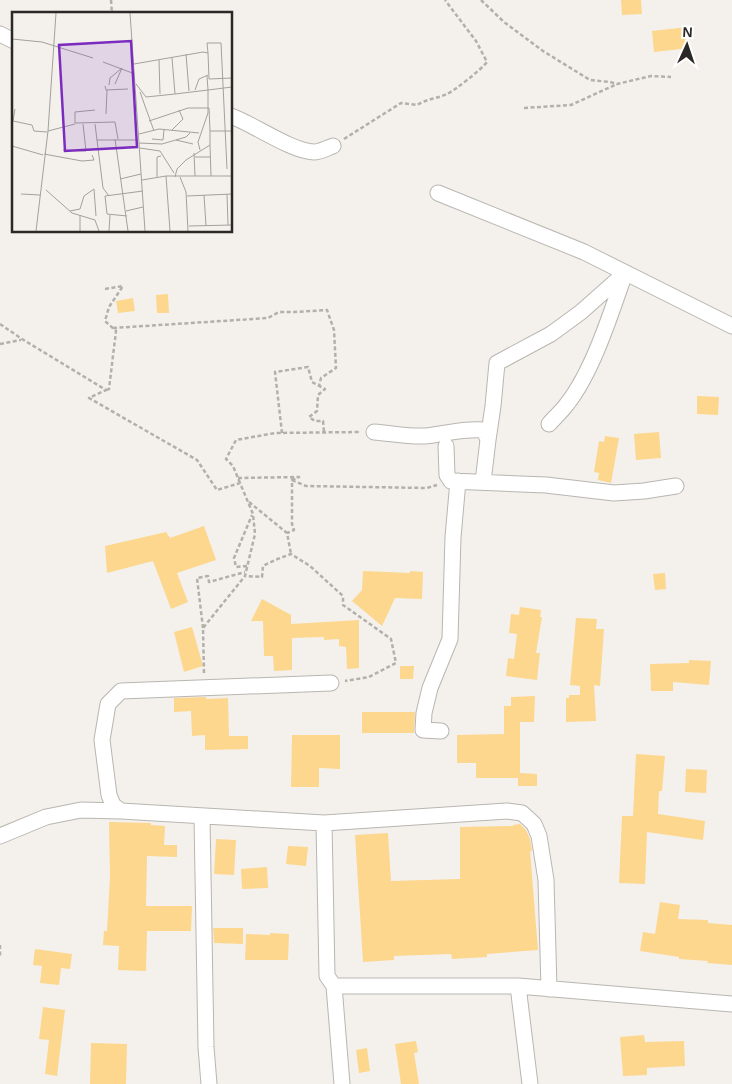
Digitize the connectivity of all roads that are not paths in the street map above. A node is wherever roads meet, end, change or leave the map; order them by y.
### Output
1 (0, 34) edge
2 (12, 40) edge
3 (232, 116) edge
4 (333, 146) road end
5 (438, 193) dead end
6 (625, 273) junction
7 (732, 326) edge
8 (549, 424) dead end
9 (374, 432) road end
10 (488, 440) junction
11 (446, 446) dead end
12 (454, 481) junction
13 (483, 482) junction
14 (676, 486) dead end
15 (331, 683) road end
16 (441, 731) dead end
17 (121, 811) junction
18 (202, 817) junction
19 (324, 823) junction
20 (0, 836) edge
21 (334, 986) junction
22 (518, 986) junction
23 (550, 988) junction
24 (732, 1004) edge
25 (209, 1084) edge
26 (342, 1084) edge
27 (530, 1084) edge

1 - 2 street
3 - 4 street
5 - 6 street
6 - 7 street
6 - 8 street
6 - 10 street
9 - 10 street
10 - 13 street
11 - 12 street
12 - 13 street
12 - 16 street
13 - 14 street
15 - 17 street
17 - 18 street
17 - 20 street
18 - 19 street
18 - 25 street
19 - 21 street
19 - 23 street
21 - 22 street
21 - 26 street
22 - 23 street
22 - 27 street
23 - 24 street

